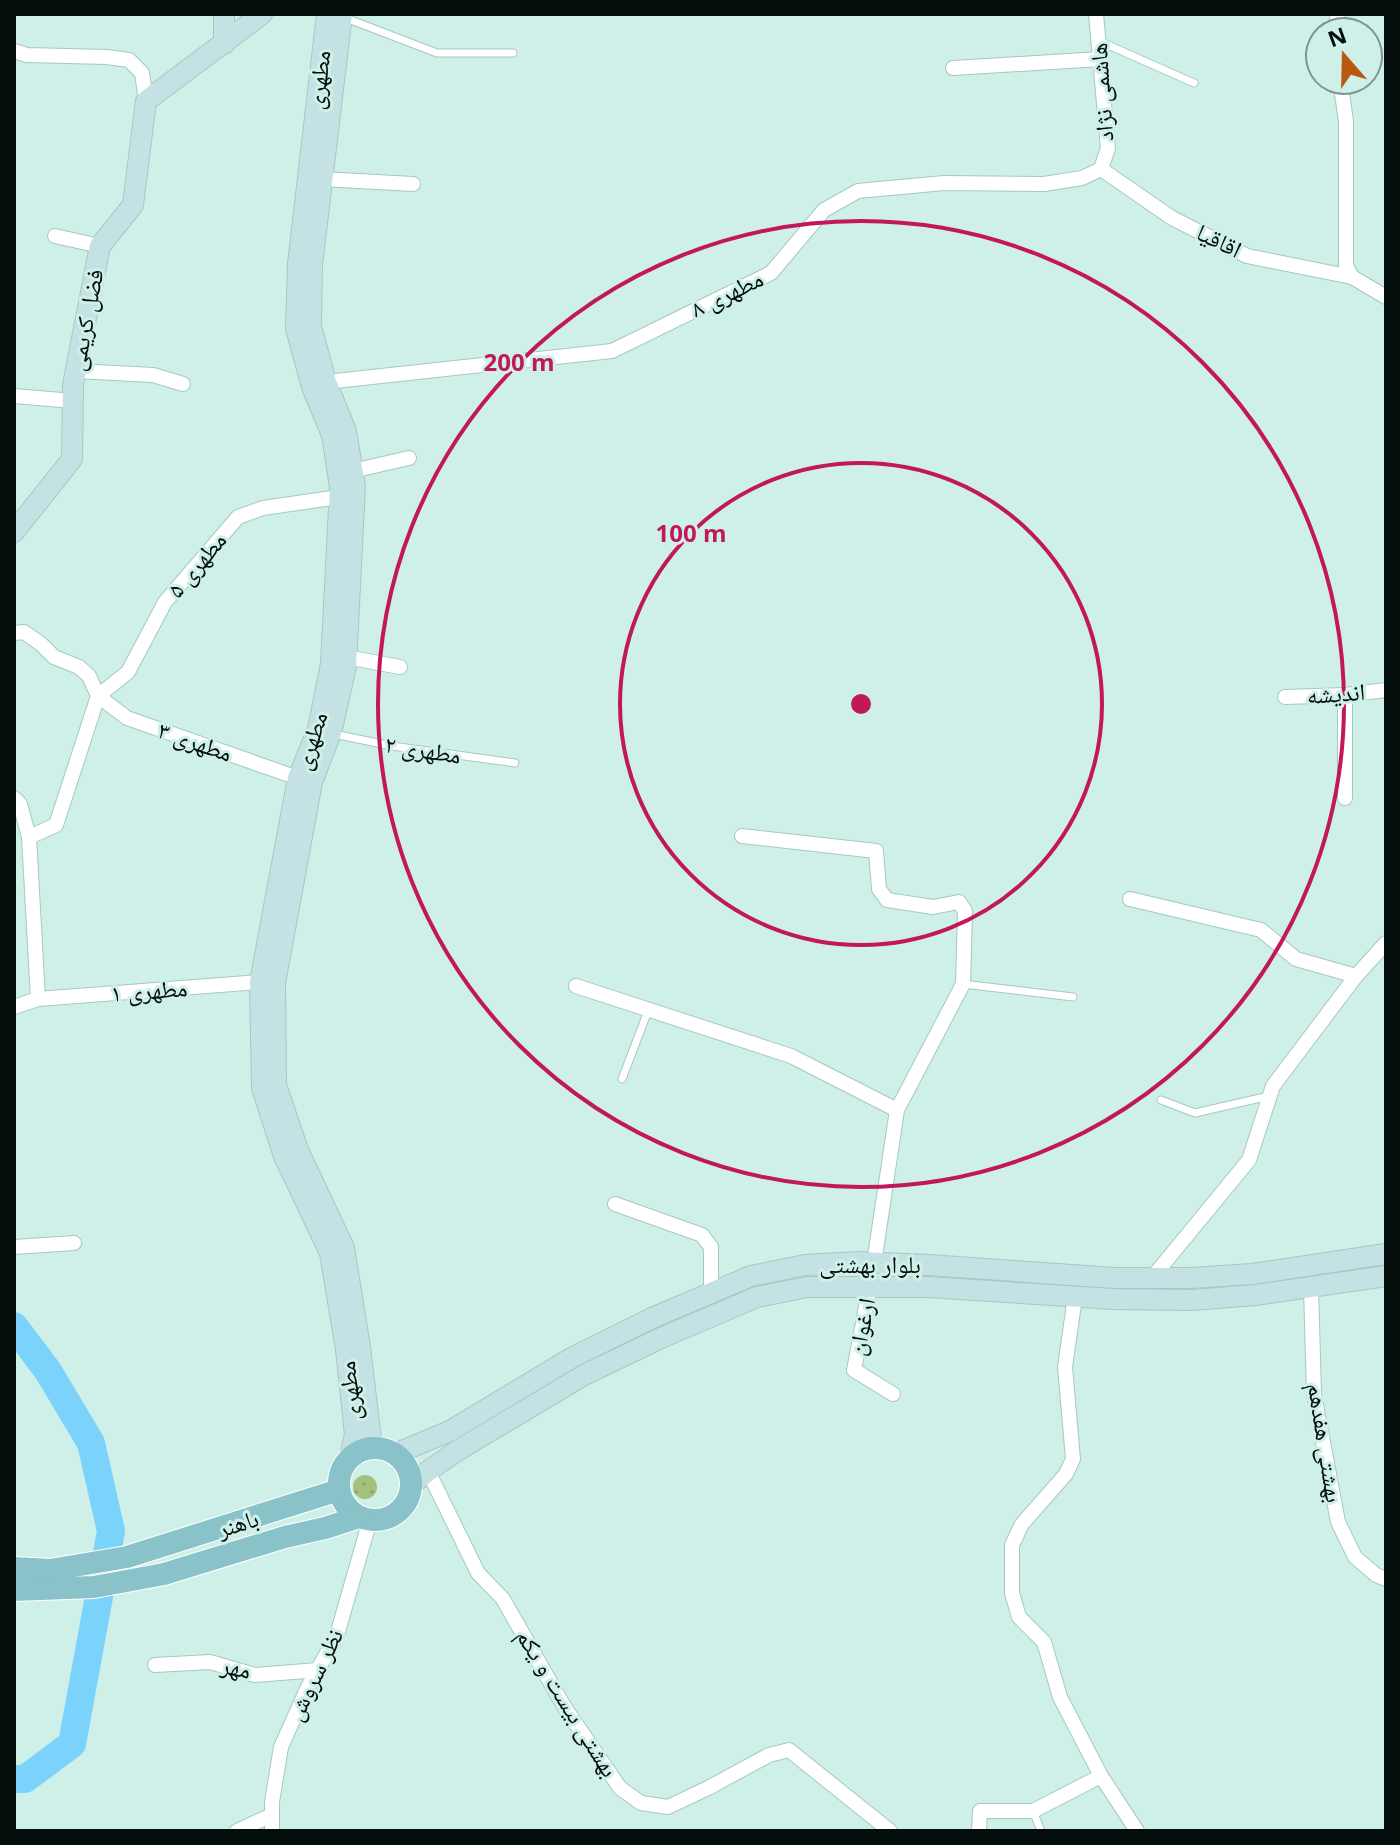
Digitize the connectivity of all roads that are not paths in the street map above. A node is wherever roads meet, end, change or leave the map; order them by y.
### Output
1 (224, 14) edge
2 (262, 14) edge
3 (1096, 14) edge
4 (337, 15) edge
5 (1099, 41) junction
6 (224, 44) junction
7 (14, 51) edge
8 (513, 53) dead end
9 (1101, 59) junction
10 (953, 68) dead end
11 (1194, 83) dead end
12 (1342, 96) edge
13 (146, 101) junction
14 (1101, 169) junction
15 (322, 179) junction
16 (413, 184) dead end
17 (55, 236) dead end
18 (100, 246) junction
19 (1352, 277) junction
20 (1386, 297) edge
21 (76, 371) junction
22 (326, 382) junction
23 (183, 384) dead end
24 (14, 396) edge
25 (73, 401) junction
26 (409, 458) dead end
27 (352, 471) junction
28 (339, 497) junction
29 (14, 532) edge
30 (14, 633) edge
31 (346, 657) junction
32 (400, 667) dead end
33 (1386, 690) edge
34 (1345, 695) junction
35 (98, 696) junction
36 (1285, 697) dead end
37 (331, 733) junction
38 (515, 763) dead end
39 (298, 778) junction
40 (14, 798) edge
41 (1345, 798) dead end
42 (742, 836) dead end
43 (29, 837) junction
44 (1130, 899) dead end
45 (1386, 943) edge
46 (1356, 976) junction
47 (260, 982) junction
48 (963, 984) junction
49 (576, 986) dead end
50 (1073, 997) dead end
51 (38, 999) junction
52 (14, 1007) edge
53 (648, 1011) junction
54 (622, 1079) dead end
55 (1269, 1096) junction
56 (1161, 1100) dead end
57 (897, 1110) junction
58 (615, 1204) dead end
59 (74, 1243) dead end
60 (14, 1247) edge
61 (1386, 1254) edge
62 (874, 1263) junction
63 (1386, 1276) edge
64 (1152, 1278) junction
65 (870, 1286) junction
66 (1311, 1287) junction
67 (711, 1292) junction
68 (1075, 1297) junction
69 (893, 1394) dead end
70 (372, 1448) junction
71 (395, 1454) junction
72 (350, 1457) junction
73 (420, 1478) junction
74 (339, 1490) junction
75 (365, 1519) junction
76 (14, 1568) edge
77 (1386, 1579) edge
78 (14, 1590) edge
79 (155, 1665) dead end
80 (318, 1670) junction
81 (1101, 1776) junction
82 (1033, 1811) junction
83 (272, 1815) junction
84 (237, 1831) edge
85 (272, 1831) edge
86 (890, 1831) edge
87 (979, 1831) edge
88 (1041, 1831) edge
89 (1137, 1831) edge

1 - 6 main road
2 - 6 main road
3 - 5 street, هاشمی نژاد
4 - 8 lane
4 - 15 main road, مطهری
4 - 28 main road, مطهری
5 - 9 street, هاشمی نژاد
5 - 11 lane
6 - 13 main road
7 - 13 street
9 - 10 street
9 - 14 street, هاشمی نژاد
12 - 19 street
13 - 18 main road, فضل کریمی
14 - 19 street, اقاقیا
14 - 22 street, مطهری ۸
15 - 16 street
15 - 22 main road, مطهری
17 - 18 street
18 - 21 main road, فضل کریمی
19 - 20 street, اقاقیا
21 - 23 street
21 - 25 main road, فضل کریمی
22 - 27 main road, مطهری
24 - 25 street
25 - 29 main road, فضل کریمی
26 - 27 street
27 - 31 main road, مطهری
28 - 35 street, مطهری ۵
28 - 39 main road, مطهری
30 - 35 street, مطهری ۳
31 - 32 street
31 - 37 main road, مطهری
33 - 34 street, اندیشه
34 - 36 street, اندیشه
34 - 41 street
35 - 39 street, مطهری ۳
35 - 43 street
37 - 38 lane, مطهری ۲
37 - 70 main road, مطهری
39 - 47 main road, مطهری
40 - 43 street
42 - 48 street
43 - 51 street
44 - 46 street
45 - 46 street
46 - 55 street
47 - 51 street, مطهری ۱
47 - 72 main road, مطهری
48 - 50 lane
48 - 57 street
49 - 53 street
51 - 52 street, مطهری ۱
53 - 54 lane
53 - 57 street
55 - 56 lane
55 - 64 street
57 - 62 street
58 - 67 street
59 - 60 street
61 - 64 main road, بلوار بهشتی
62 - 64 main road, بلوار بهشتی
62 - 67 main road, بلوار بهشتی
63 - 66 main road, بلوار بهشتی
65 - 68 main road, بلوار بهشتی
65 - 69 street, ارغوان
65 - 73 main road, بلوار بهشتی
66 - 68 main road, بلوار بهشتی
66 - 77 street, بهشتی هفدهم
67 - 71 main road, بلوار بهشتی
68 - 81 street
70 - 71 main road
70 - 72 main road
71 - 73 main road
72 - 74 main road
73 - 75 main road
73 - 86 street, بهشتی بیست و یکم
74 - 75 main road
74 - 76 main road, باهنر
75 - 78 main road, باهنر
75 - 80 street, نظر سروش
79 - 80 street, مهر
80 - 83 street, نظر سروش
81 - 82 street
81 - 89 street
82 - 87 street
82 - 88 lane
83 - 84 street
83 - 85 street, نظر سروش

